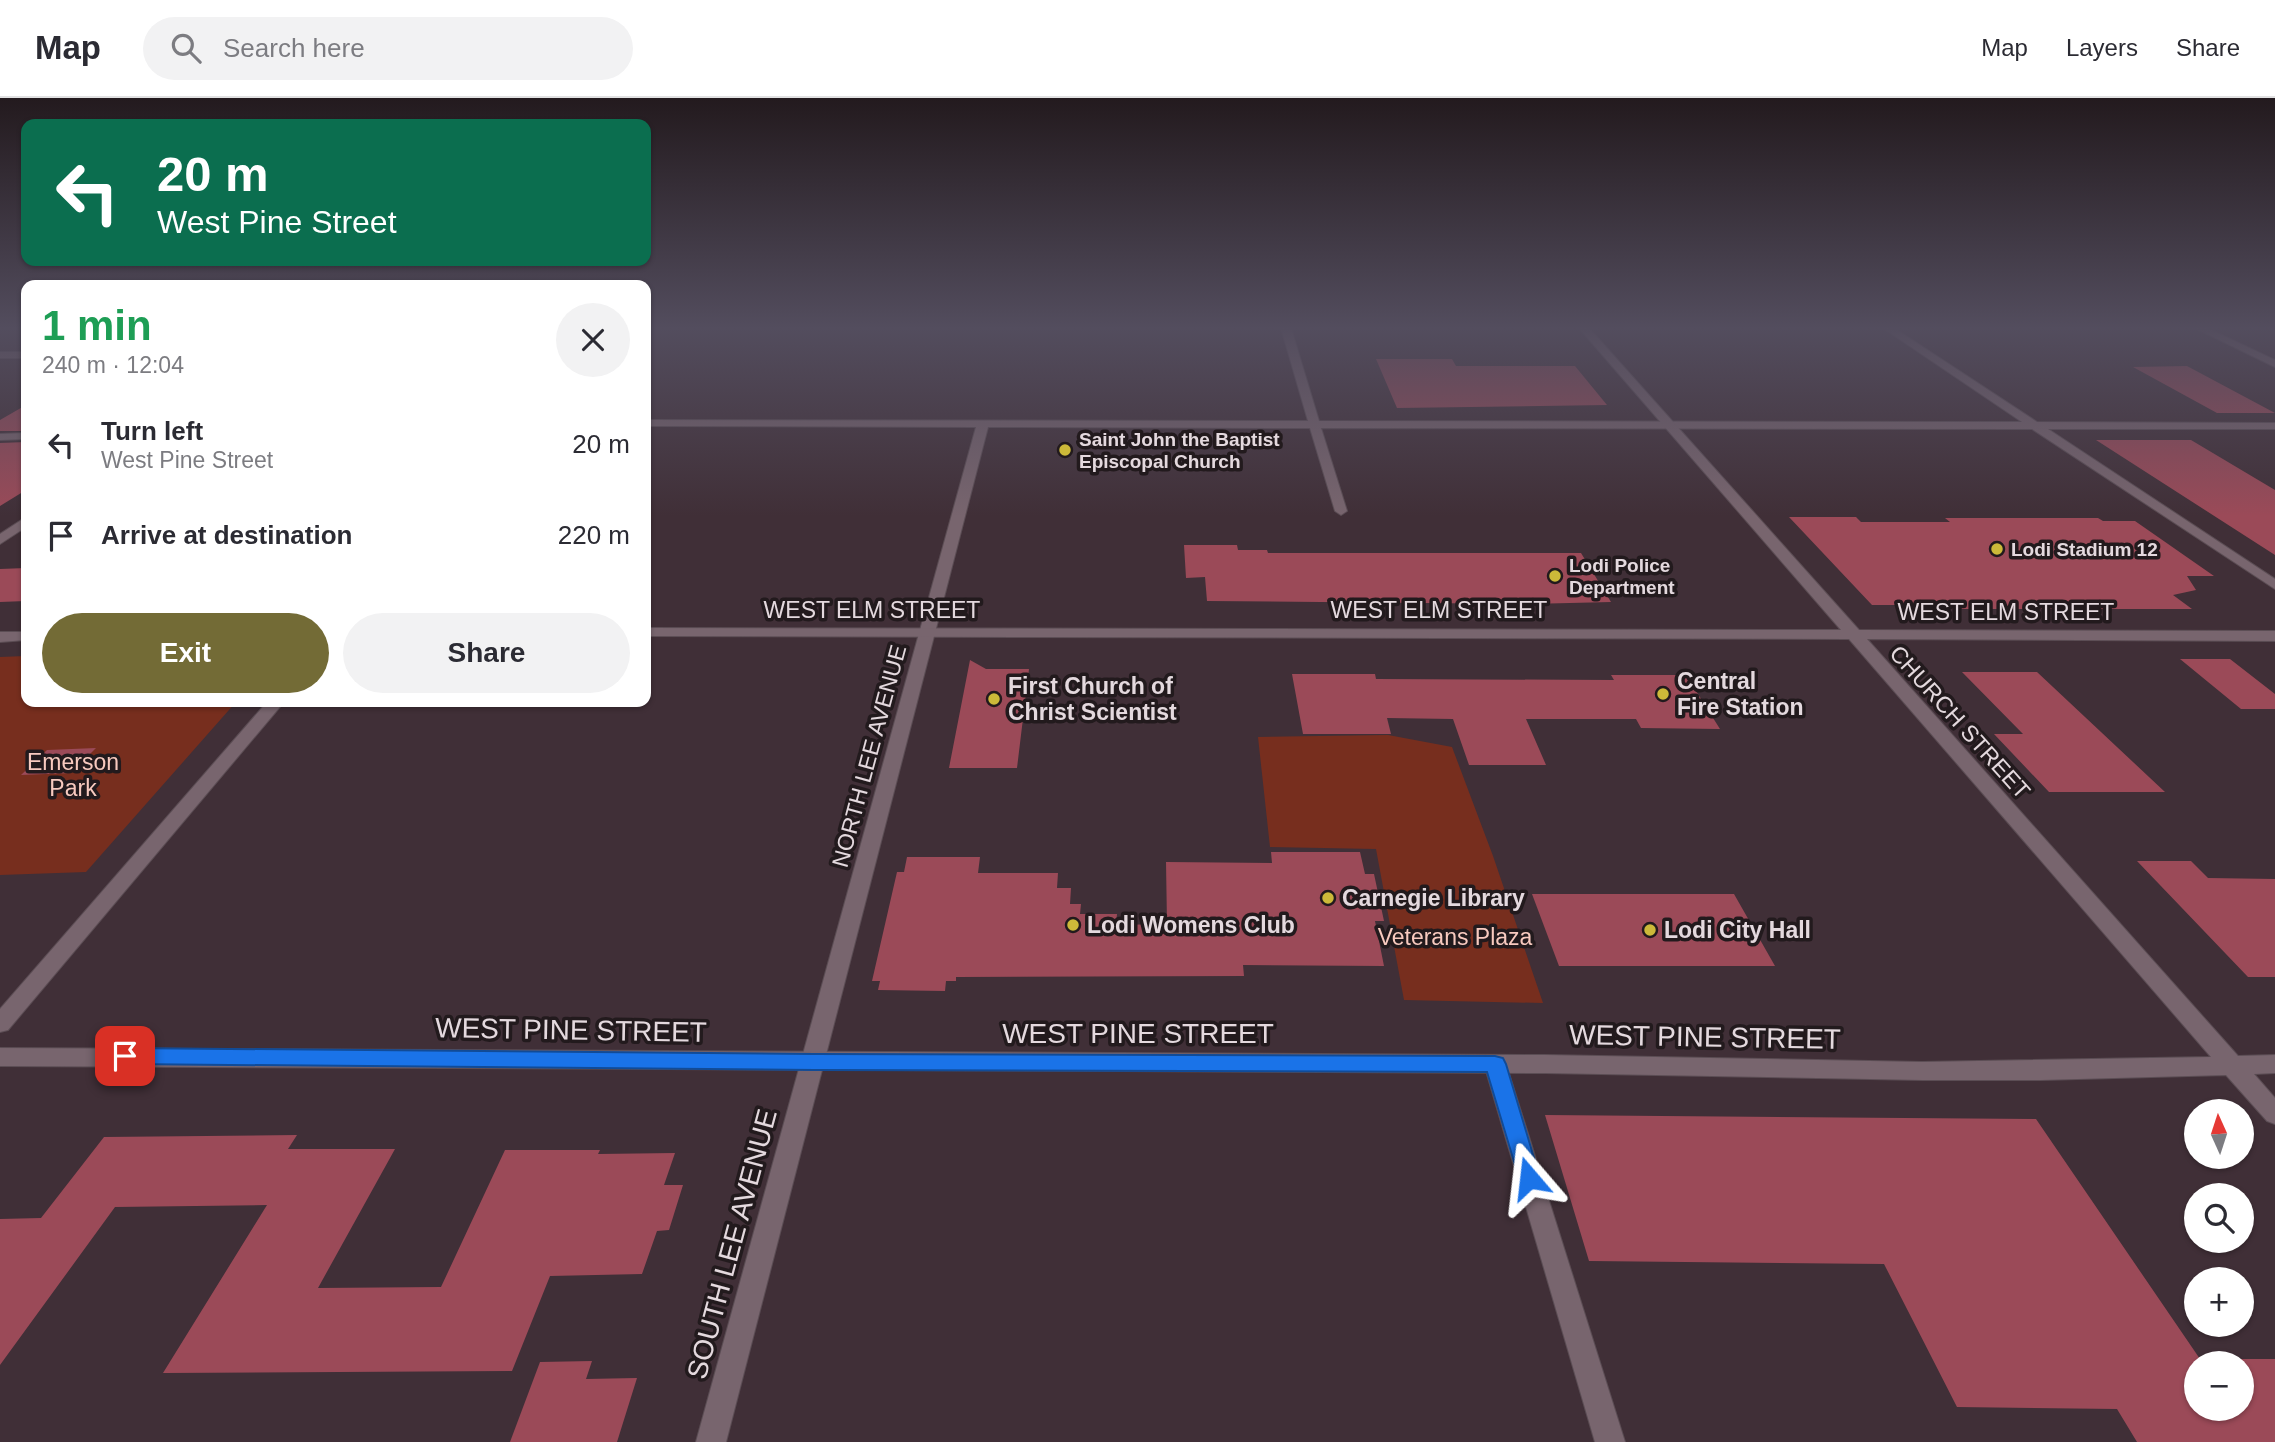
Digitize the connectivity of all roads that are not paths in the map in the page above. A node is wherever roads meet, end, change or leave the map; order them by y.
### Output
1 (1305, 391) edge
2 (1640, 391) edge
3 (1981, 391) edge
4 (651, 423) edge
5 (984, 423) junction
6 (1314, 424) junction
7 (1671, 426) junction
8 (2034, 426) junction
9 (2275, 426) edge
10 (21, 436) edge
11 (0, 437) edge
12 (1341, 511) dead end
13 (21, 525) edge
14 (0, 540) edge
15 (2275, 584) edge
16 (651, 632) edge
17 (928, 633) junction
18 (1851, 634) junction
19 (21, 636) edge
20 (2275, 636) edge
21 (0, 637) edge
22 (272, 707) edge
23 (0, 1024) edge
24 (0, 1057) edge
25 (814, 1062) junction
26 (1495, 1064) junction
27 (2231, 1064) junction
28 (2275, 1065) edge
29 (2275, 1114) edge
30 (711, 1442) edge
31 (1610, 1442) edge

1 - 6 street
2 - 7 street, CHURCH STREET
3 - 8 street
4 - 5 street
5 - 6 street
5 - 17 street, NORTH LEE AVENUE
6 - 7 street
6 - 12 street
7 - 8 street
7 - 18 street, CHURCH STREET
8 - 9 street
8 - 15 street
10 - 11 street
13 - 14 street
16 - 17 street, WEST ELM STREET
17 - 18 street, WEST ELM STREET
17 - 25 street, NORTH LEE AVENUE
18 - 20 street, WEST ELM STREET
18 - 27 street, CHURCH STREET
19 - 21 street
22 - 23 street
24 - 25 street, WEST PINE STREET
25 - 26 street, WEST PINE STREET
25 - 30 street, SOUTH LEE AVENUE
26 - 27 street, WEST PINE STREET
26 - 31 street
27 - 28 street, WEST PINE STREET
27 - 29 street, CHURCH STREET

